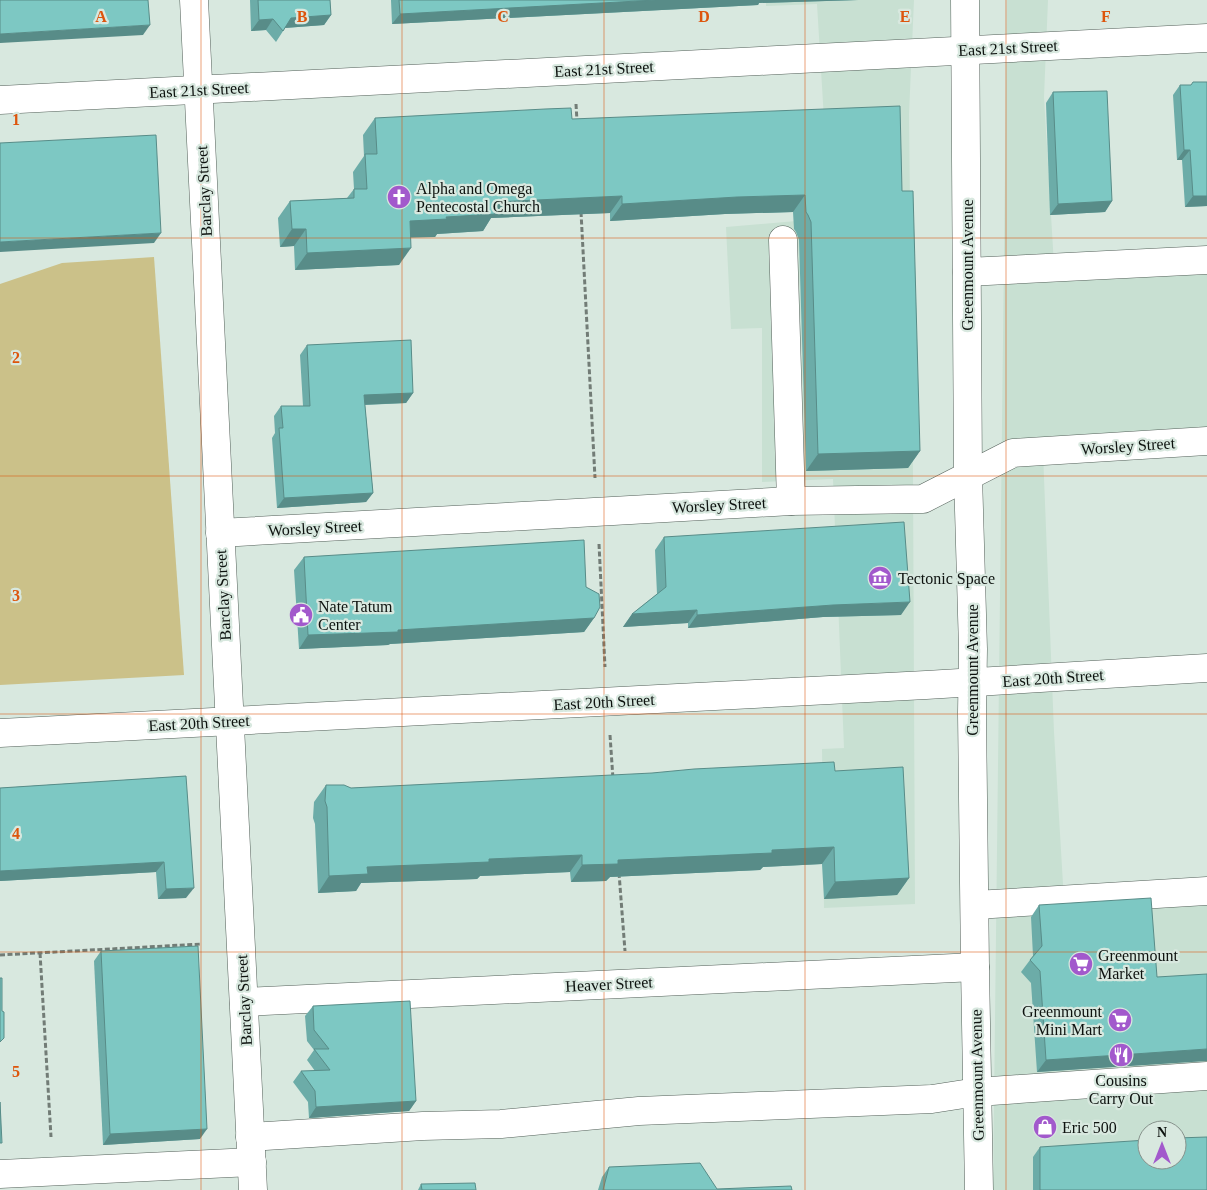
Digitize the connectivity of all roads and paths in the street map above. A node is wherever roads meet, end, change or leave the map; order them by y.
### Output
1 (194, 0) edge
2 (965, 0) edge
3 (1207, 38) edge
4 (965, 50) junction
5 (574, 70) junction
6 (198, 90) junction
7 (0, 100) edge
8 (577, 129) edge
9 (581, 208) edge
10 (783, 240) dead end
11 (1207, 260) edge
12 (967, 272) junction
13 (1207, 441) edge
14 (968, 475) junction
15 (792, 501) junction
16 (597, 512) junction
17 (220, 534) junction
18 (1207, 668) edge
19 (606, 675) dead end
20 (972, 683) junction
21 (230, 721) junction
22 (609, 730) dead end
23 (0, 733) edge
24 (613, 783) edge
25 (619, 871) edge
26 (1207, 891) edge
27 (975, 906) junction
28 (202, 944) dead end
29 (40, 953) junction
30 (0, 955) edge
31 (626, 957) dead end
32 (975, 967) junction
33 (244, 1002) junction
34 (1207, 1076) edge
35 (976, 1092) junction
36 (251, 1150) junction
37 (53, 1170) junction
38 (0, 1174) edge
39 (253, 1190) edge
40 (979, 1190) edge

1 - 6 street, Barclay Street
2 - 4 street, Greenmount Avenue
3 - 4 street, East 21st Street
4 - 5 street, East 21st Street
4 - 12 street, Greenmount Avenue
5 - 6 street, East 21st Street
5 - 8 path
6 - 7 street, East 21st Street
6 - 17 street, Barclay Street
9 - 16 path
10 - 15 street
11 - 12 street
12 - 14 street, Greenmount Avenue
13 - 14 street, Worsley Street
14 - 15 street, Worsley Street
14 - 20 street, Greenmount Avenue
15 - 16 street, Worsley Street
16 - 17 street, Worsley Street
16 - 19 path
17 - 21 street, Barclay Street
18 - 20 street, East 20th Street
20 - 21 street, East 20th Street
20 - 27 street, Greenmount Avenue
21 - 23 street, East 20th Street
21 - 33 street, Barclay Street
22 - 24 path
25 - 31 path
26 - 27 street
27 - 32 street, Greenmount Avenue
28 - 29 path
29 - 30 path
29 - 37 path
32 - 33 street, Heaver Street
32 - 35 street, Greenmount Avenue
33 - 36 street, Barclay Street
34 - 35 street
35 - 36 street
35 - 40 street, Greenmount Avenue
36 - 37 street
36 - 39 street, Barclay Street
37 - 38 street

